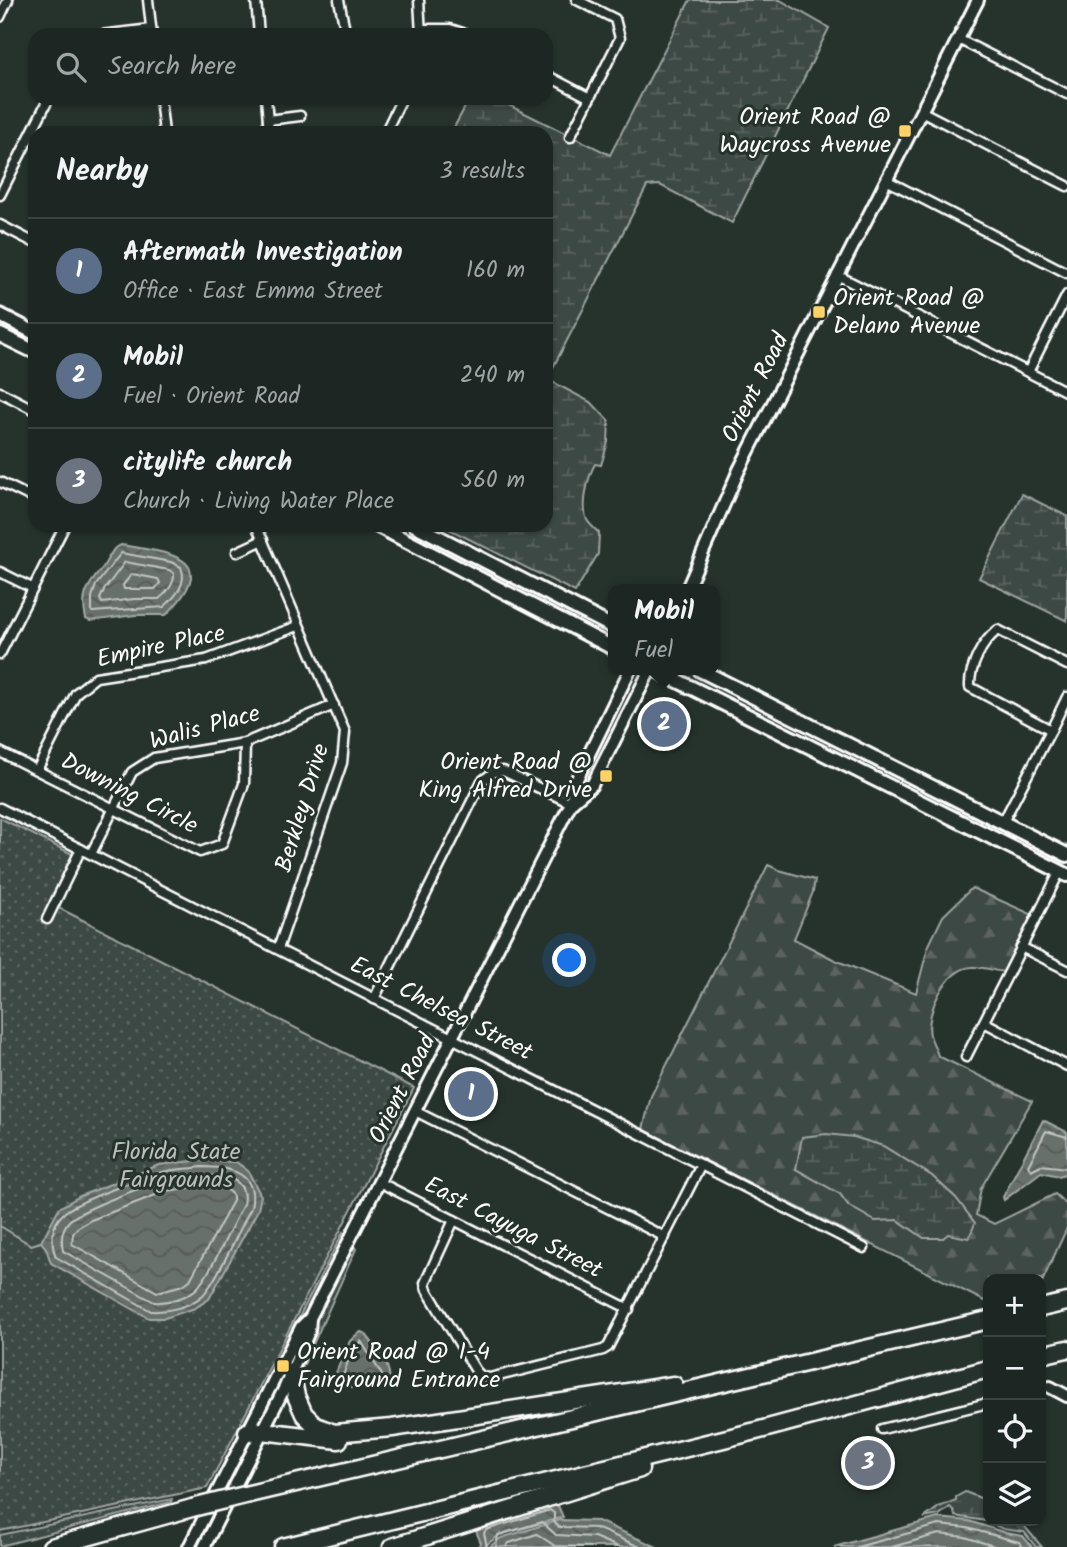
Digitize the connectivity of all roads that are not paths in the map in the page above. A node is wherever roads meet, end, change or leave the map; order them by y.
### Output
1 (8, 0) edge
2 (148, 0) edge
3 (256, 0) edge
4 (339, 0) edge
5 (419, 0) edge
6 (577, 0) edge
7 (978, 0) edge
8 (0, 17) edge
9 (152, 28) edge
10 (258, 28) edge
11 (344, 28) edge
12 (422, 28) edge
13 (958, 38) junction
14 (553, 79) edge
15 (1067, 94) edge
16 (590, 98) junction
17 (45, 105) edge
18 (161, 105) edge
19 (266, 105) edge
20 (399, 105) edge
21 (921, 111) junction
22 (300, 116) dead end
23 (268, 120) junction
24 (35, 126) edge
25 (163, 126) edge
26 (268, 126) edge
27 (388, 126) edge
28 (570, 137) dead end
29 (28, 140) edge
30 (886, 180) junction
31 (1067, 186) edge
32 (0, 195) edge
33 (0, 225) edge
34 (28, 239) edge
35 (1067, 273) edge
36 (837, 275) junction
37 (1067, 295) edge
38 (0, 316) edge
39 (28, 330) edge
40 (0, 335) edge
41 (28, 340) edge
42 (28, 349) edge
43 (1027, 372) junction
44 (0, 391) edge
45 (1067, 392) edge
46 (28, 406) edge
47 (0, 482) edge
48 (28, 496) edge
49 (61, 532) edge
50 (259, 532) edge
51 (389, 532) edge
52 (429, 532) edge
53 (262, 540) junction
54 (237, 552) dead end
55 (0, 572) edge
56 (693, 573) junction
57 (683, 584) edge
58 (689, 584) edge
59 (32, 588) junction
60 (608, 624) edge
61 (298, 626) junction
62 (608, 645) edge
63 (0, 654) edge
64 (1067, 665) edge
65 (628, 675) edge
66 (647, 675) edge
67 (666, 675) edge
68 (709, 675) edge
69 (1067, 697) edge
70 (334, 705) junction
71 (1051, 730) junction
72 (245, 743) junction
73 (0, 752) edge
74 (37, 770) junction
75 (571, 803) junction
76 (0, 808) edge
77 (114, 808) junction
78 (1003, 822) junction
79 (1048, 845) junction
80 (81, 849) junction
81 (1022, 852) junction
82 (91, 854) junction
83 (1067, 855) edge
84 (1060, 871) edge
85 (47, 919) dead end
86 (1021, 947) junction
87 (278, 949) junction
88 (1067, 970) edge
89 (374, 999) junction
90 (984, 1022) junction
91 (452, 1039) junction
92 (966, 1057) dead end
93 (1067, 1066) edge
94 (415, 1111) junction
95 (701, 1165) junction
96 (379, 1182) junction
97 (454, 1220) junction
98 (665, 1237) junction
99 (864, 1248) dead end
100 (1067, 1302) edge
101 (1046, 1307) edge
102 (629, 1309) junction
103 (310, 1318) junction
104 (983, 1321) edge
105 (1067, 1349) edge
106 (1046, 1354) edge
107 (983, 1370) edge
108 (291, 1371) junction
109 (729, 1381) junction
110 (1046, 1389) edge
111 (1067, 1395) edge
112 (983, 1404) edge
113 (392, 1428) junction
114 (882, 1429) dead end
115 (756, 1431) junction
116 (255, 1432) junction
117 (51, 1547) edge
118 (190, 1547) edge
119 (204, 1547) edge
120 (283, 1547) edge
121 (392, 1547) edge

1 - 8 street
2 - 9 street
3 - 10 street
4 - 11 street
5 - 12 street
6 - 16 street
7 - 13 street, Orient Road
13 - 15 street
13 - 21 street, Orient Road
14 - 16 street
16 - 28 street
17 - 24 street
18 - 25 street
19 - 23 street
20 - 27 street
21 - 30 street, Orient Road
21 - 31 street
22 - 23 street
23 - 26 street
29 - 32 street
30 - 35 street
30 - 36 street, Orient Road
33 - 34 street
36 - 43 street
36 - 56 street, Orient Road
37 - 43 street
38 - 39 main road
40 - 41 main road
40 - 42 main road
43 - 45 street
44 - 46 street
47 - 48 street
49 - 59 street
50 - 53 street, Berkley Drive
51 - 62 main road
52 - 60 main road
53 - 54 street
53 - 61 street, Berkley Drive
55 - 59 street
56 - 57 street, Orient Road
56 - 58 street, Orient Road
59 - 63 street
61 - 70 street, Berkley Drive
61 - 74 street, Empire Place
64 - 71 street
65 - 75 street, Orient Road
66 - 75 street, Orient Road
67 - 81 main road
68 - 78 main road
69 - 71 street
70 - 72 street, Walis Place
70 - 87 street, Berkley Drive
71 - 78 street
72 - 77 street, Walis Place
72 - 77 street, Downing Circle
73 - 74 street, Downing Circle
74 - 77 street, Downing Circle
75 - 89 street
75 - 91 street, Orient Road
76 - 80 street, East Chelsea Street
77 - 82 street, Walis Place
78 - 79 main road
79 - 81 main road
79 - 83 main road
79 - 84 main road
80 - 82 street, East Chelsea Street
80 - 85 street
81 - 84 main road
82 - 87 street, East Chelsea Street
84 - 86 street
86 - 88 street
86 - 90 street
87 - 89 street, East Chelsea Street
89 - 91 street, East Chelsea Street
90 - 92 street
90 - 93 street
91 - 94 street, Orient Road
91 - 95 street, East Chelsea Street
94 - 96 street, Orient Road
94 - 98 street
95 - 98 street
95 - 99 street, East Chelsea Street
96 - 97 street, East Cayuga Street
96 - 103 street, Orient Road
97 - 102 street, East Cayuga Street
97 - 102 street
98 - 102 street
100 - 101 highway
103 - 108 street, Orient Road
103 - 116 street, Orient Road
104 - 109 highway
105 - 106 highway
107 - 115 highway
108 - 113 highway
108 - 116 street, Orient Road
109 - 113 highway
109 - 117 highway, bridge
110 - 111 street
112 - 114 street
113 - 116 highway
115 - 120 highway
115 - 121 highway
116 - 118 street, Orient Road
116 - 119 street, Orient Road

